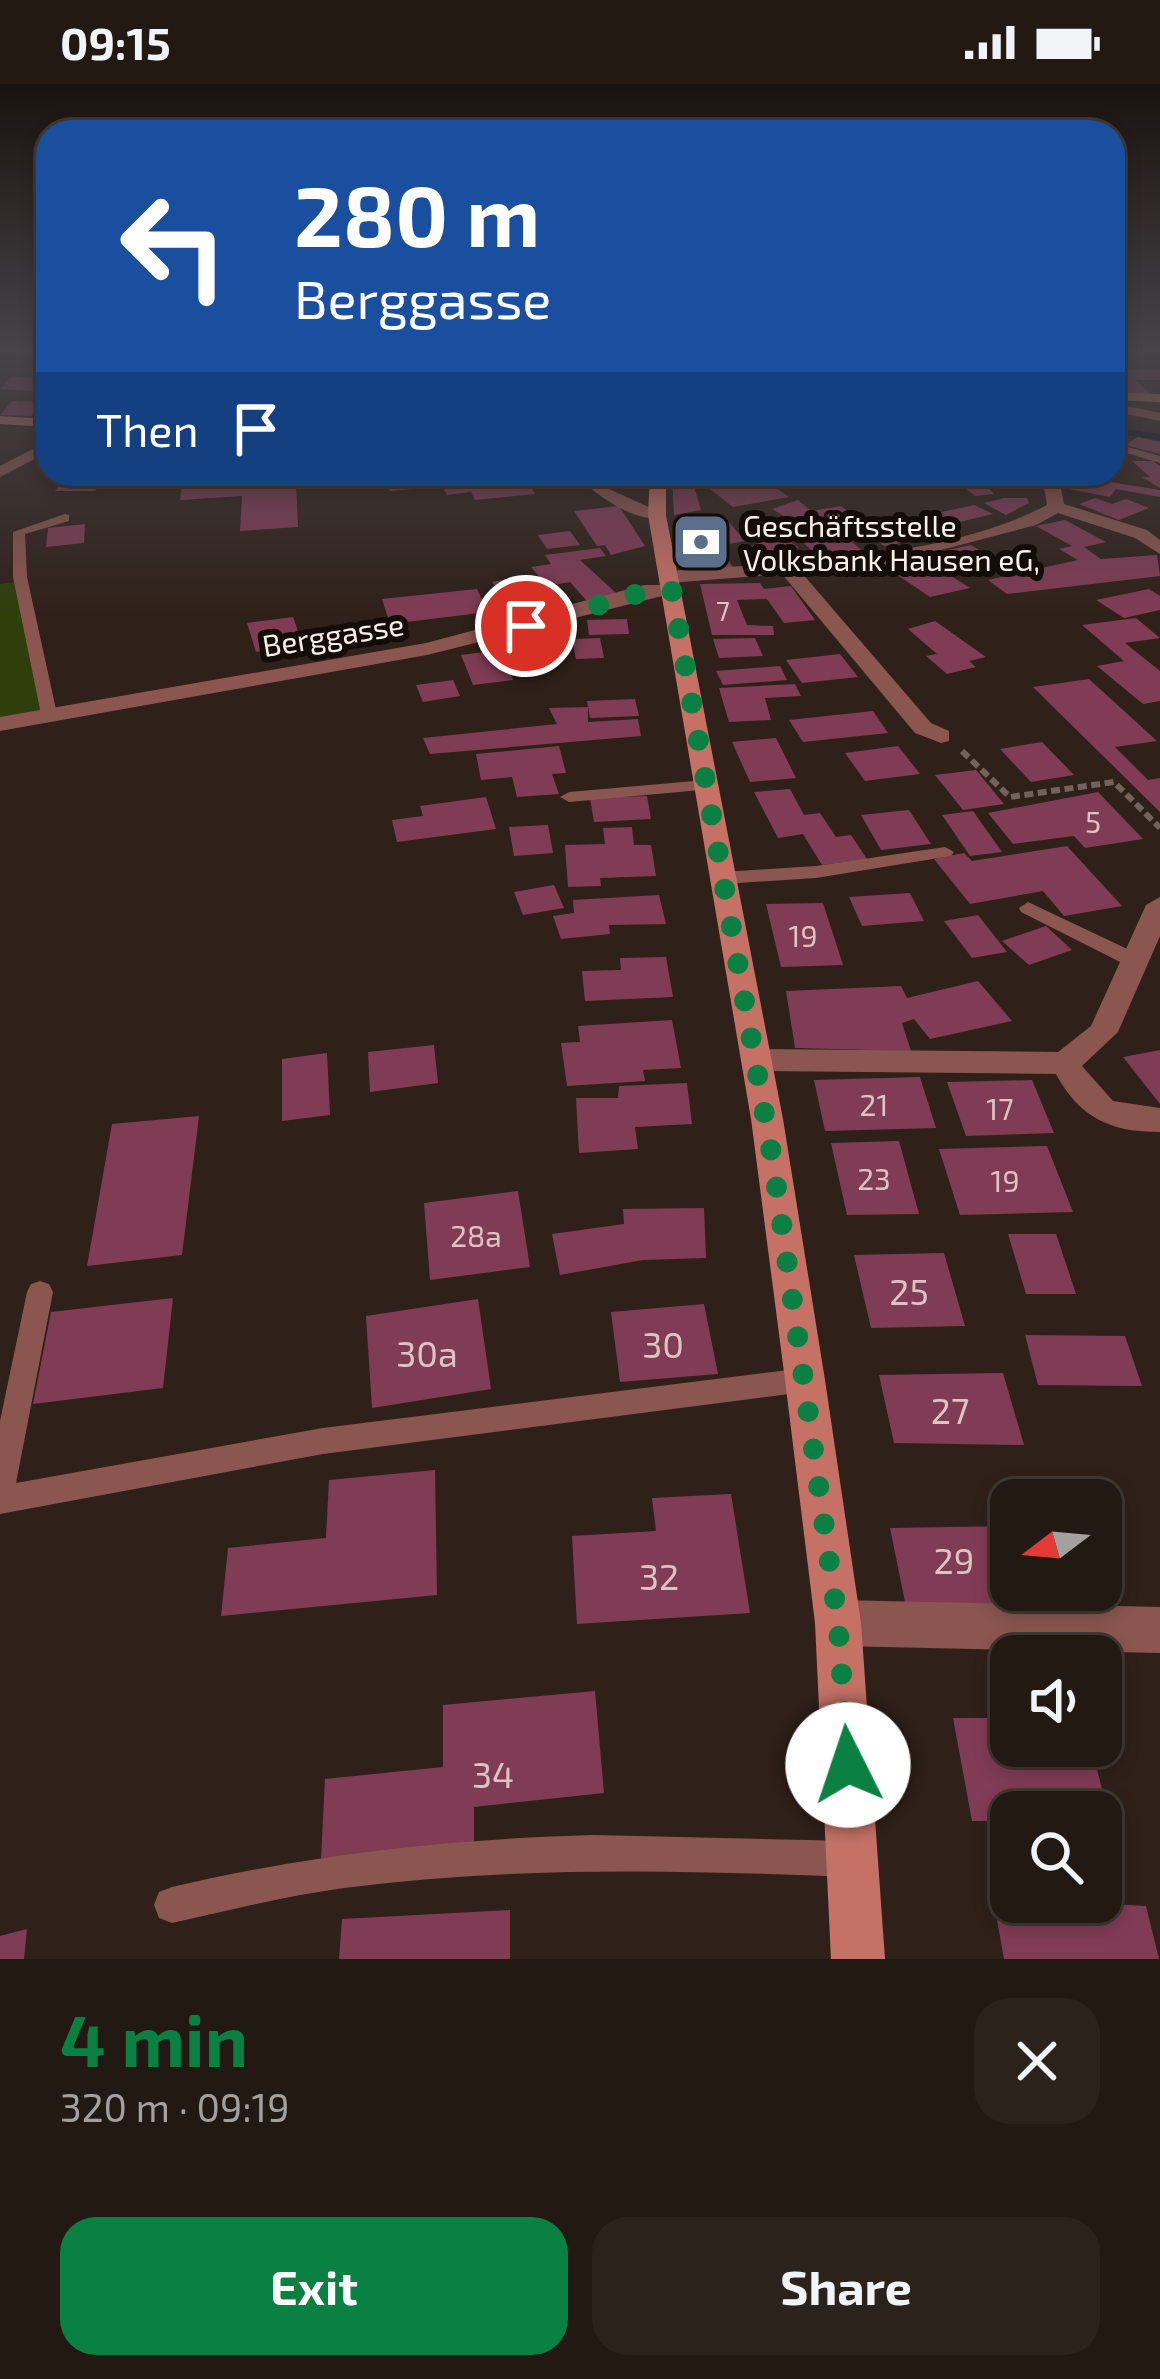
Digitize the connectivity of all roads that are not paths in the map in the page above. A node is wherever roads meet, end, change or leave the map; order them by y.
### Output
1 (1125, 450) edge
2 (36, 452) edge
3 (1160, 460) edge
4 (0, 472) edge
5 (595, 486) edge
6 (658, 486) edge
7 (1052, 486) edge
8 (1056, 507) junction
9 (657, 515) junction
10 (65, 518) dead end
11 (1160, 549) edge
12 (789, 570) junction
13 (670, 584) junction
14 (49, 714) junction
15 (0, 724) edge
16 (941, 736) road end
17 (706, 785) junction
18 (568, 796) dead end
19 (945, 852) dead end
20 (723, 878) junction
21 (1160, 905) edge
22 (1028, 908) dead end
23 (1135, 961) junction
24 (756, 1060) junction
25 (1065, 1063) junction
26 (1160, 1120) edge
27 (40, 1292) dead end
28 (805, 1380) junction
29 (0, 1490) edge
30 (0, 1500) edge
31 (838, 1623) junction
32 (1160, 1630) edge
33 (854, 1859) junction
34 (172, 1905) dead end
35 (858, 1959) edge

1 - 3 lane
2 - 4 street
5 - 9 street
6 - 9 street
7 - 8 street
8 - 11 street
8 - 12 street, Berggasse
9 - 13 street
10 - 14 lane
12 - 13 street, Berggasse
12 - 16 street
13 - 14 street, Berggasse
13 - 17 street
14 - 15 street, Berggasse
17 - 18 lane
17 - 20 street
19 - 20 lane
20 - 24 street
21 - 23 street
22 - 23 lane
23 - 25 street
24 - 25 street
24 - 28 street
25 - 26 street
27 - 29 lane
28 - 30 lane
28 - 31 street
31 - 32 street
31 - 33 street
33 - 34 lane
33 - 35 street

